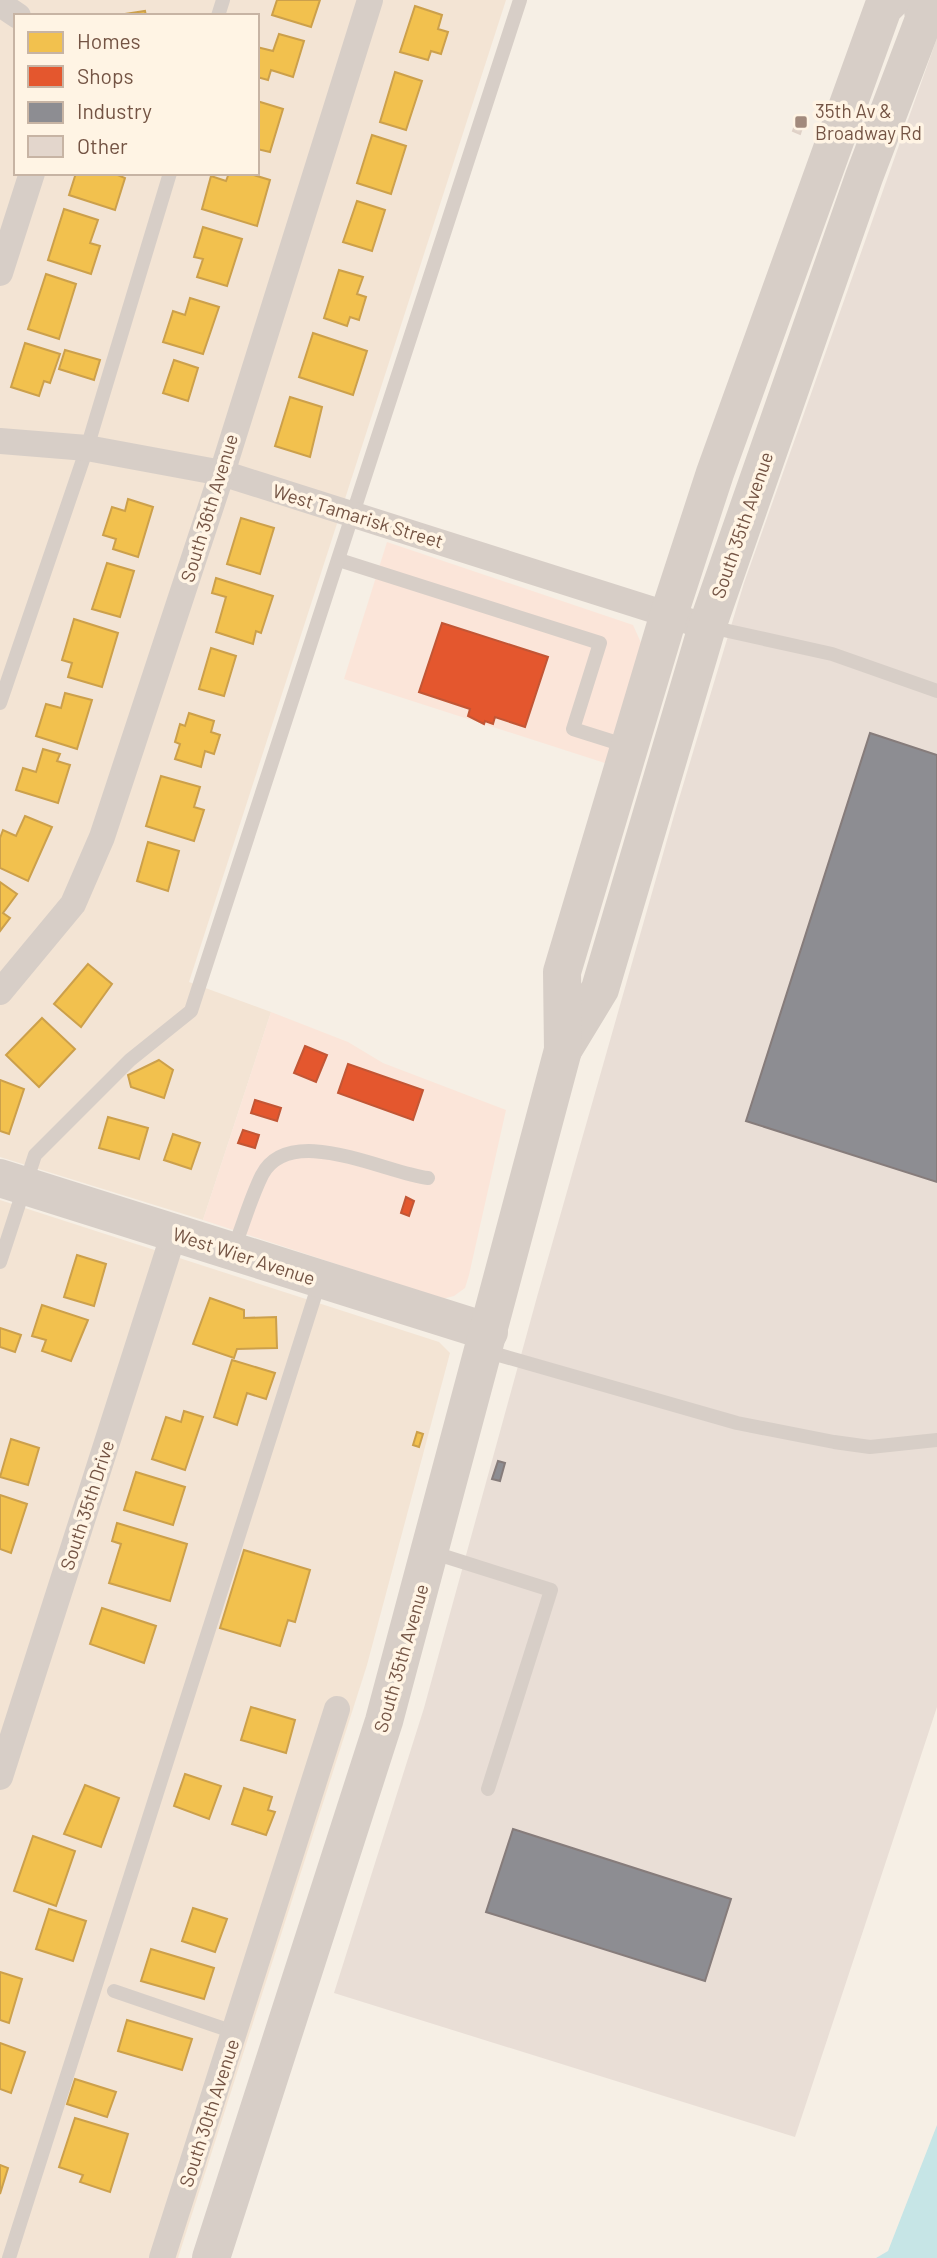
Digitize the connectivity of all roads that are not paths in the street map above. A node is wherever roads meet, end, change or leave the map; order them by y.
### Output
1 (370, 0) edge
2 (520, 0) edge
3 (891, 0) edge
4 (922, 0) edge
5 (0, 4) edge
6 (15, 14) edge
7 (31, 175) edge
8 (169, 175) edge
9 (0, 274) edge
10 (0, 441) edge
11 (87, 448) junction
12 (222, 473) junction
13 (354, 513) junction
14 (339, 560) junction
15 (669, 614) junction
16 (707, 627) junction
17 (937, 691) edge
18 (0, 703) edge
19 (630, 747) junction
20 (0, 992) edge
21 (563, 1050) junction
22 (428, 1178) dead end
23 (13, 1182) edge
24 (174, 1233) junction
25 (232, 1252) junction
26 (0, 1262) edge
27 (320, 1280) junction
28 (487, 1341) junction
29 (937, 1440) edge
30 (431, 1552) junction
31 (337, 1709) dead end
32 (0, 1777) edge
33 (488, 1789) dead end
34 (255, 1967) junction
35 (299, 1982) junction
36 (114, 1991) dead end
37 (234, 2032) junction
38 (9, 2258) edge
39 (162, 2258) edge
40 (211, 2258) edge

1 - 12 street, South 36th Avenue
2 - 13 lane
3 - 15 main road, South 35th Avenue
4 - 16 main road, South 35th Avenue
5 - 6 street
7 - 9 street
8 - 11 lane
10 - 11 street, West Tamarisk Street
11 - 12 street, West Tamarisk Street
11 - 18 lane
12 - 13 street, West Tamarisk Street
12 - 20 street, South 36th Avenue
13 - 14 lane
13 - 15 street, West Tamarisk Street
14 - 19 lane
14 - 23 lane
15 - 16 street, West Tamarisk Street
15 - 19 main road, South 35th Avenue
16 - 17 lane
16 - 21 main road, South 35th Avenue
19 - 21 main road, South 35th Avenue
21 - 28 main road, South 35th Avenue
22 - 25 lane
23 - 24 main road, West Wier Avenue
23 - 26 lane
24 - 25 main road, West Wier Avenue
24 - 32 street, South 35th Drive
25 - 27 main road, West Wier Avenue
27 - 28 main road, West Wier Avenue
27 - 38 lane
28 - 29 lane
28 - 30 main road, South 35th Avenue
30 - 33 lane
30 - 35 main road, South 35th Avenue
31 - 34 street, South 30th Avenue
34 - 35 street
34 - 37 street, South 30th Avenue
35 - 40 main road, South 35th Avenue
36 - 37 lane
37 - 39 street, South 30th Avenue

